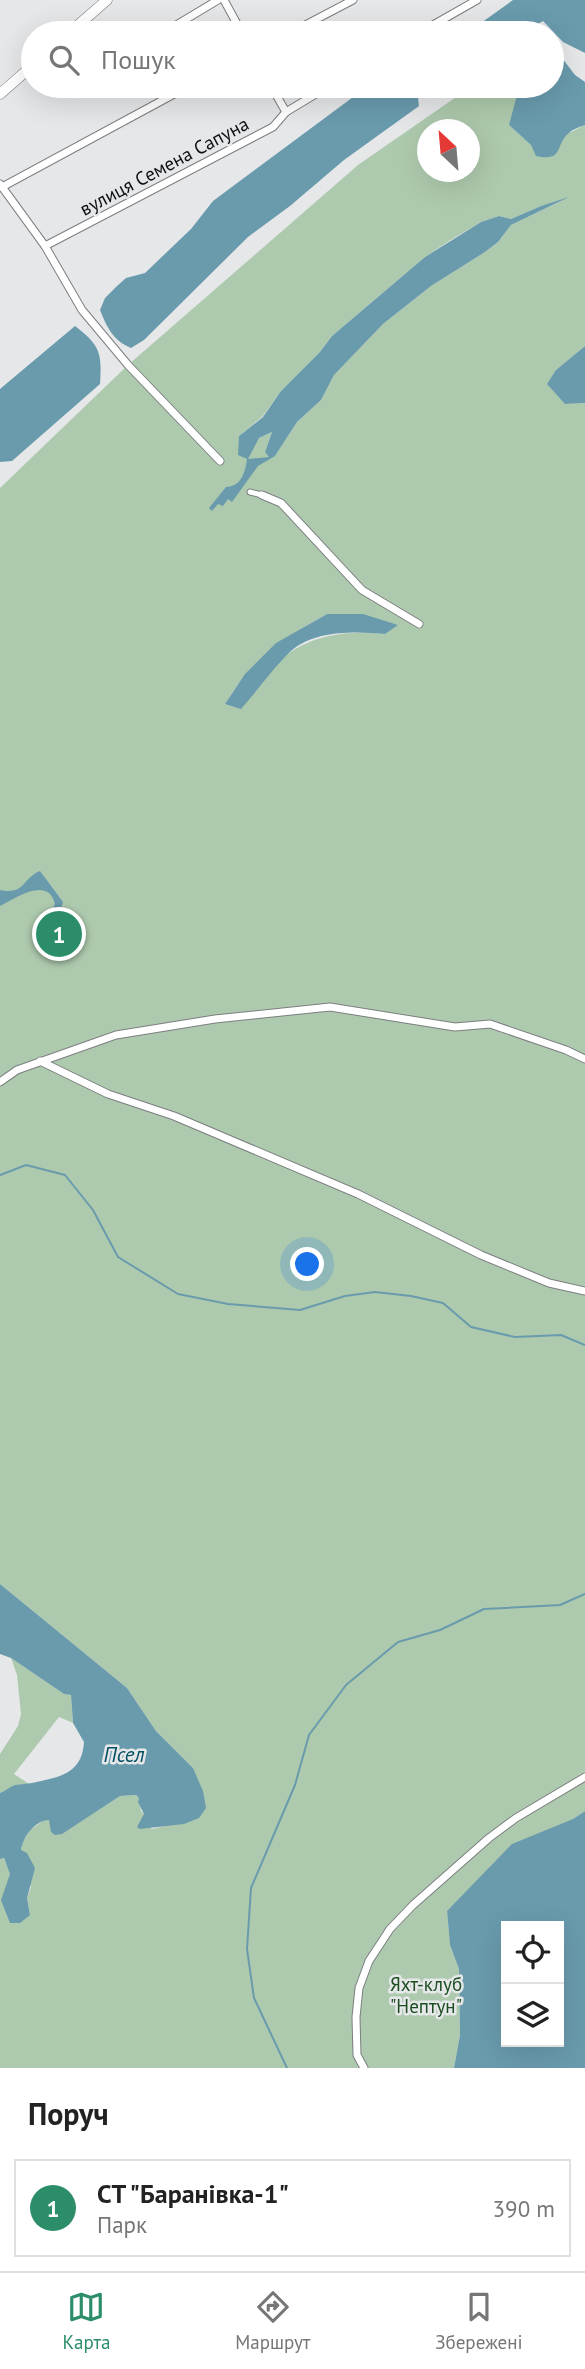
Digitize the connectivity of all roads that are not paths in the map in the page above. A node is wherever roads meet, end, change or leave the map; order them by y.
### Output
1 (107, 0) edge
2 (218, 0) edge
3 (224, 0) edge
4 (353, 0) edge
5 (477, 0) edge
6 (83, 21) edge
7 (183, 21) edge
8 (235, 21) edge
9 (312, 21) edge
10 (440, 21) edge
11 (21, 76) edge
12 (0, 94) edge
13 (166, 98) edge
14 (278, 98) edge
15 (309, 98) edge
16 (286, 112) junction
17 (1, 186) edge
18 (45, 246) junction
19 (220, 461) dead end
20 (250, 492) dead end
21 (262, 495) joint
22 (419, 624) dead end
23 (585, 1059) edge
24 (40, 1061) junction
25 (0, 1082) edge
26 (585, 1291) edge
27 (585, 1777) edge
28 (364, 2068) edge

1 - 6 main road
2 - 7 street
3 - 8 street
4 - 9 street
5 - 10 street
11 - 12 main road
13 - 17 street
14 - 16 street
15 - 16 street, вулиця Семена Сапуна
16 - 18 street, вулиця Семена Сапуна
17 - 18 street
18 - 19 street
20 - 21 street
21 - 22 street
23 - 24 street
24 - 25 street
24 - 26 street
27 - 28 street

